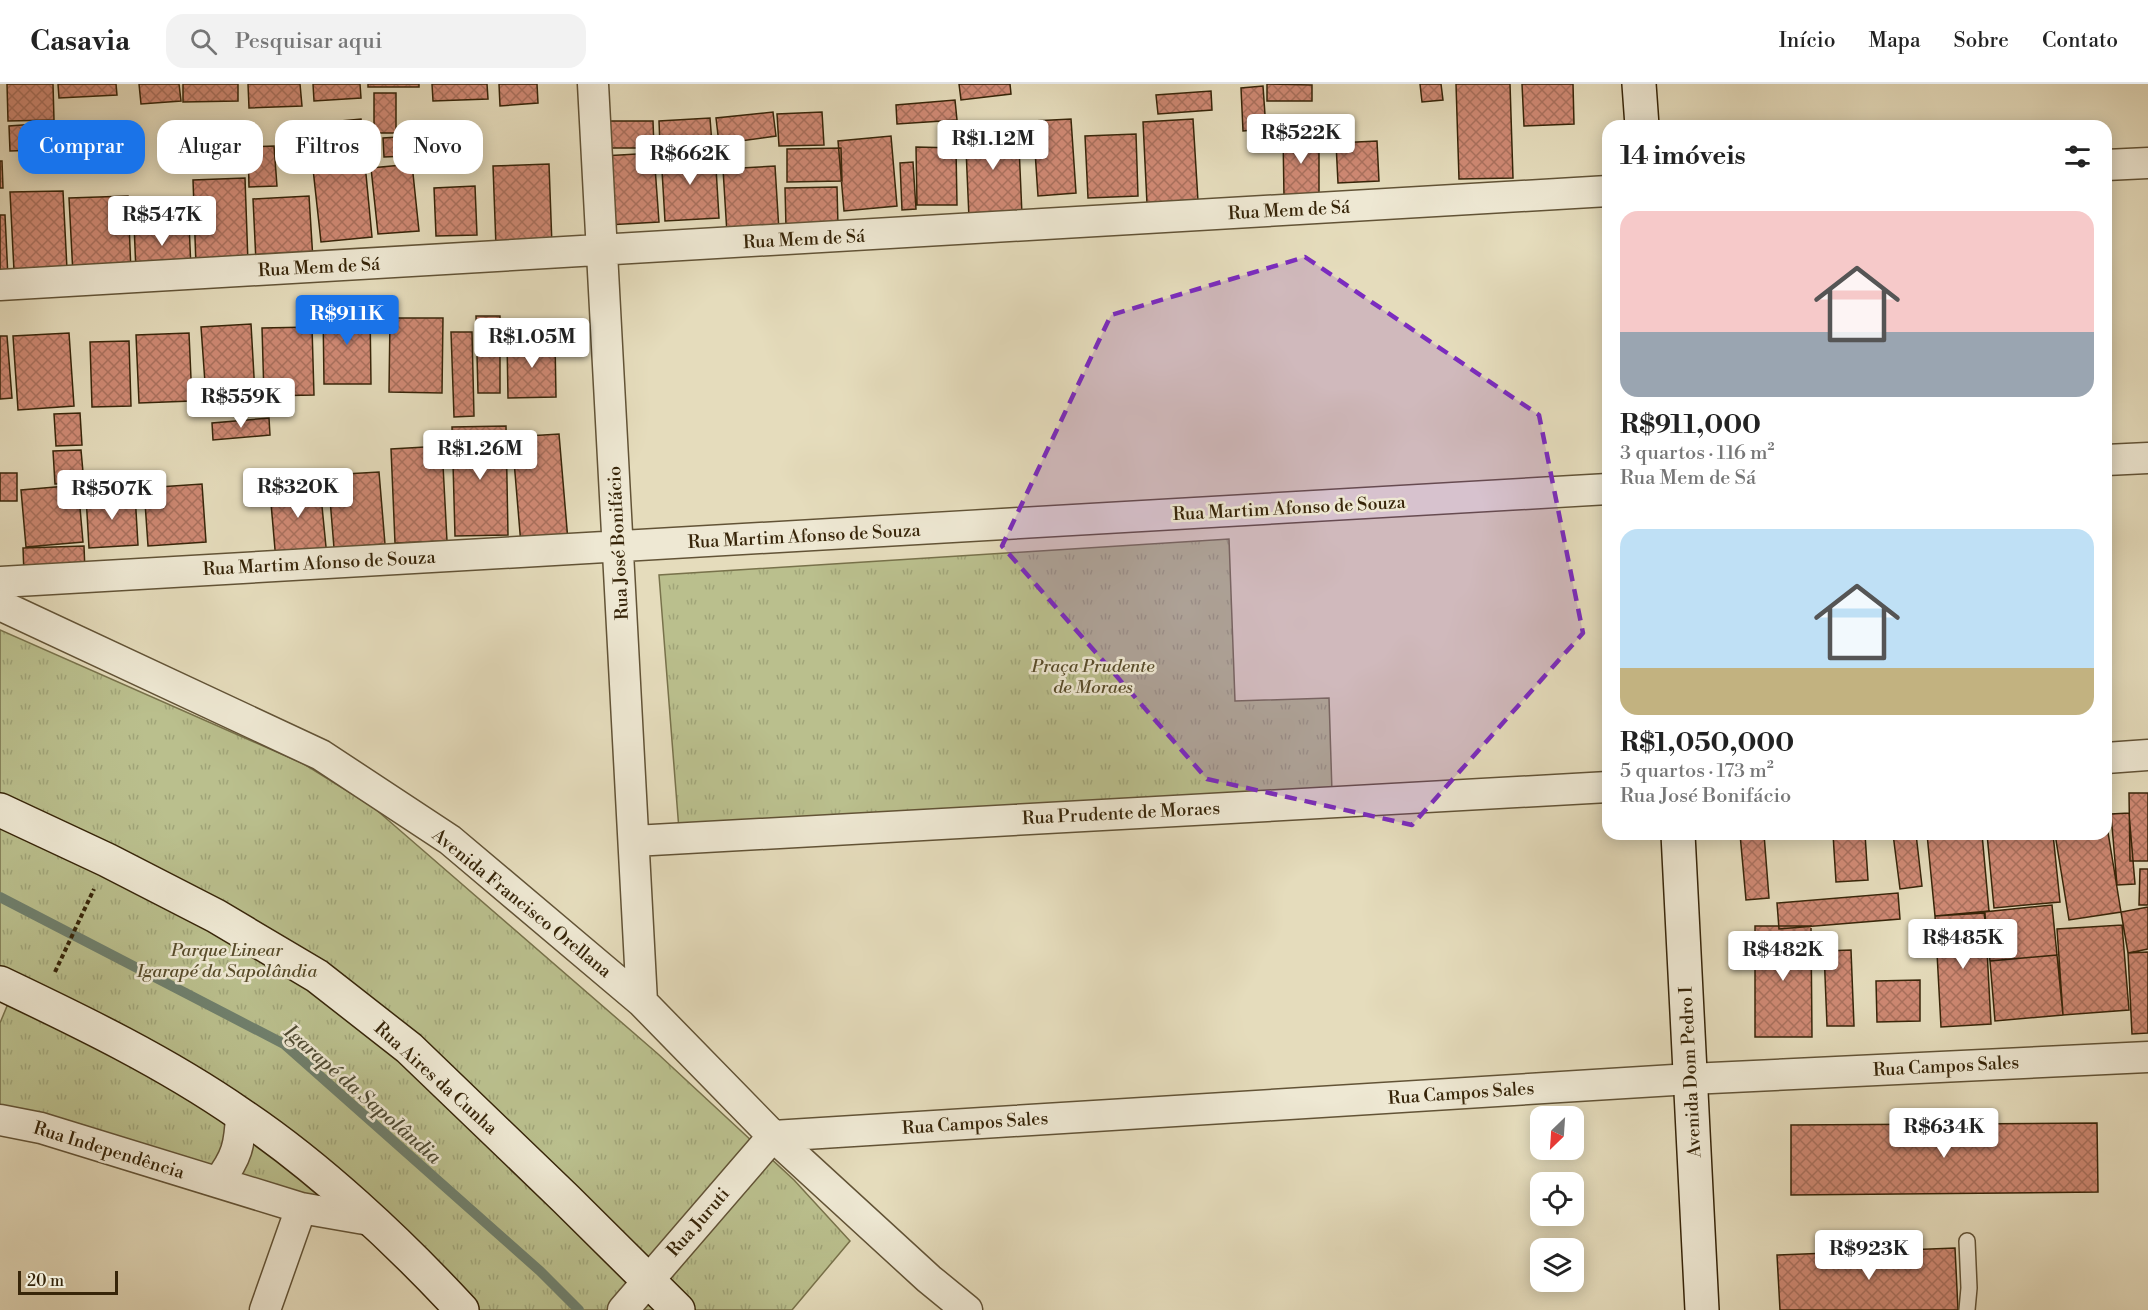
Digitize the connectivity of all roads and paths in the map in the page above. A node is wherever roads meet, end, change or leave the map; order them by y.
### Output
1 (594, 84) edge
2 (1639, 84) edge
3 (1642, 120) edge
4 (2148, 163) edge
5 (2112, 165) edge
6 (1602, 191) edge
7 (602, 251) junction
8 (0, 285) edge
9 (2148, 458) edge
10 (2112, 460) edge
11 (1602, 489) edge
12 (618, 546) junction
13 (0, 582) edge
14 (0, 605) edge
15 (2148, 755) edge
16 (2112, 758) edge
17 (1602, 787) edge
18 (0, 810) edge
19 (1678, 840) edge
20 (634, 841) junction
21 (94, 890) dead end
22 (55, 971) dead end
23 (0, 983) edge
24 (642, 1002) junction
25 (2148, 1057) edge
26 (1690, 1079) junction
27 (241, 1114) junction
28 (0, 1120) edge
29 (773, 1136) junction
30 (218, 1182) junction
31 (301, 1208) junction
32 (370, 1220) junction
33 (1967, 1241) dead end
34 (634, 1296) edge
35 (265, 1310) edge
36 (462, 1310) edge
37 (678, 1310) edge
38 (967, 1310) edge
39 (1702, 1310) edge
40 (1967, 1310) edge

1 - 7 street, Rua José Bonifácio
2 - 3 street
4 - 5 street
6 - 7 street, Rua Mem de Sá
7 - 8 street, Rua Mem de Sá
7 - 12 street, Rua José Bonifácio
9 - 10 street
11 - 12 street, Rua Martim Afonso de Souza
12 - 13 street, Rua Martim Afonso de Souza
12 - 20 street, Rua José Bonifácio
14 - 24 street, Avenida Francisco Orellana
15 - 16 street
17 - 20 street, Rua Prudente de Moraes
18 - 34 street, Rua Aires da Cunha
19 - 26 street, Avenida Dom Pedro I
20 - 24 street, Rua José Bonifácio
21 - 22 path
23 - 27 street
24 - 29 street, Avenida Francisco Orellana
25 - 26 street, Rua Campos Sales
26 - 29 street, Rua Campos Sales
26 - 39 street, Avenida Dom Pedro I
27 - 30 street
27 - 32 street
28 - 30 street, Rua Independência
29 - 34 street, Rua Juruti
29 - 38 street, Avenida Francisco Orellana
30 - 31 street, Rua Independência
31 - 32 street, Rua Independência
31 - 35 street
32 - 36 street
33 - 40 lane
34 - 37 street, Rua Aires da Cunha

